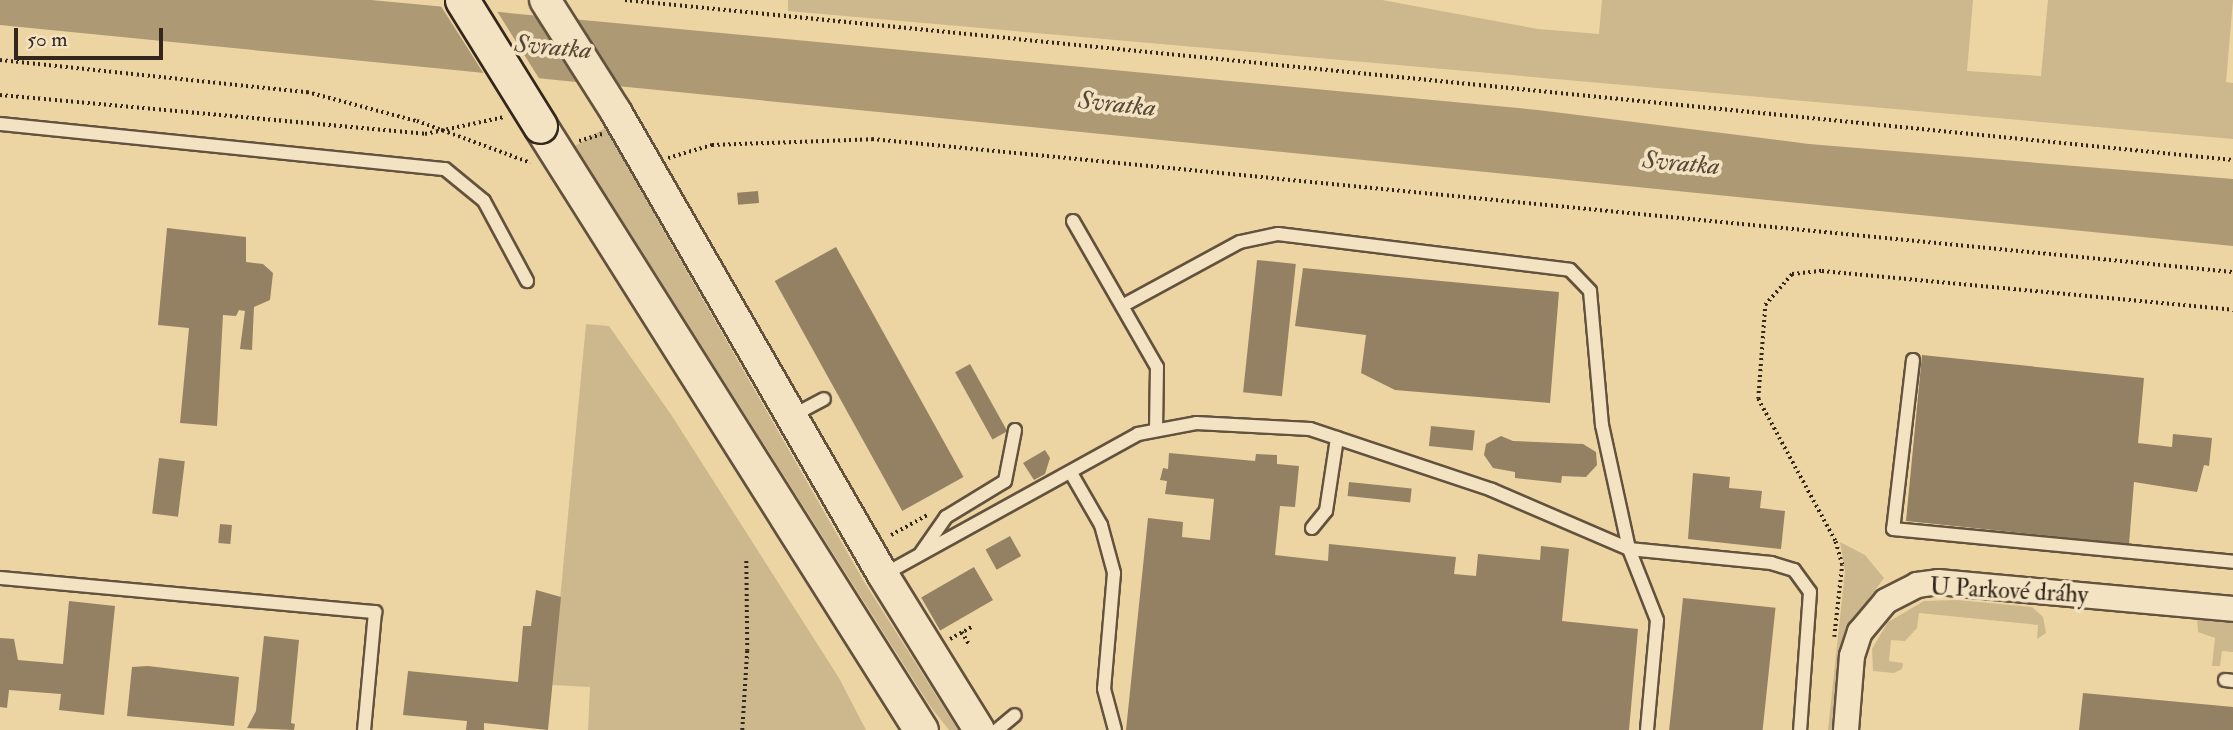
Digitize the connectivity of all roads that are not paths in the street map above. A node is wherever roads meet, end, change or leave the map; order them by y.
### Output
1 (462, 0) edge
2 (545, 0) edge
3 (0, 124) edge
4 (1073, 220) dead end
5 (527, 281) dead end
6 (1122, 306) junction
7 (1913, 360) dead end
8 (824, 399) dead end
9 (792, 416) junction
10 (1156, 428) junction
11 (1015, 430) dead end
12 (1337, 438) junction
13 (1071, 472) junction
14 (1312, 528) dead end
15 (1629, 549) junction
16 (919, 557) junction
17 (2233, 562) edge
18 (883, 575) junction
19 (0, 578) edge
20 (2233, 610) edge
21 (1015, 715) dead end
22 (364, 730) edge
23 (921, 730) edge
24 (979, 730) edge
25 (997, 730) edge
26 (1115, 730) edge
27 (1647, 730) edge
28 (1800, 730) edge
29 (1846, 730) edge

1 - 23 main road, bridge
2 - 9 street
3 - 5 lane
4 - 6 lane
6 - 10 lane
6 - 15 lane
7 - 17 lane
8 - 9 lane
9 - 18 street
10 - 12 lane
10 - 13 lane
11 - 16 lane
12 - 14 lane
12 - 15 lane
13 - 16 lane
13 - 26 lane
15 - 27 lane
15 - 28 lane
16 - 18 lane
18 - 24 street
19 - 22 lane
20 - 29 street, U Parkové dráhy
21 - 25 lane

